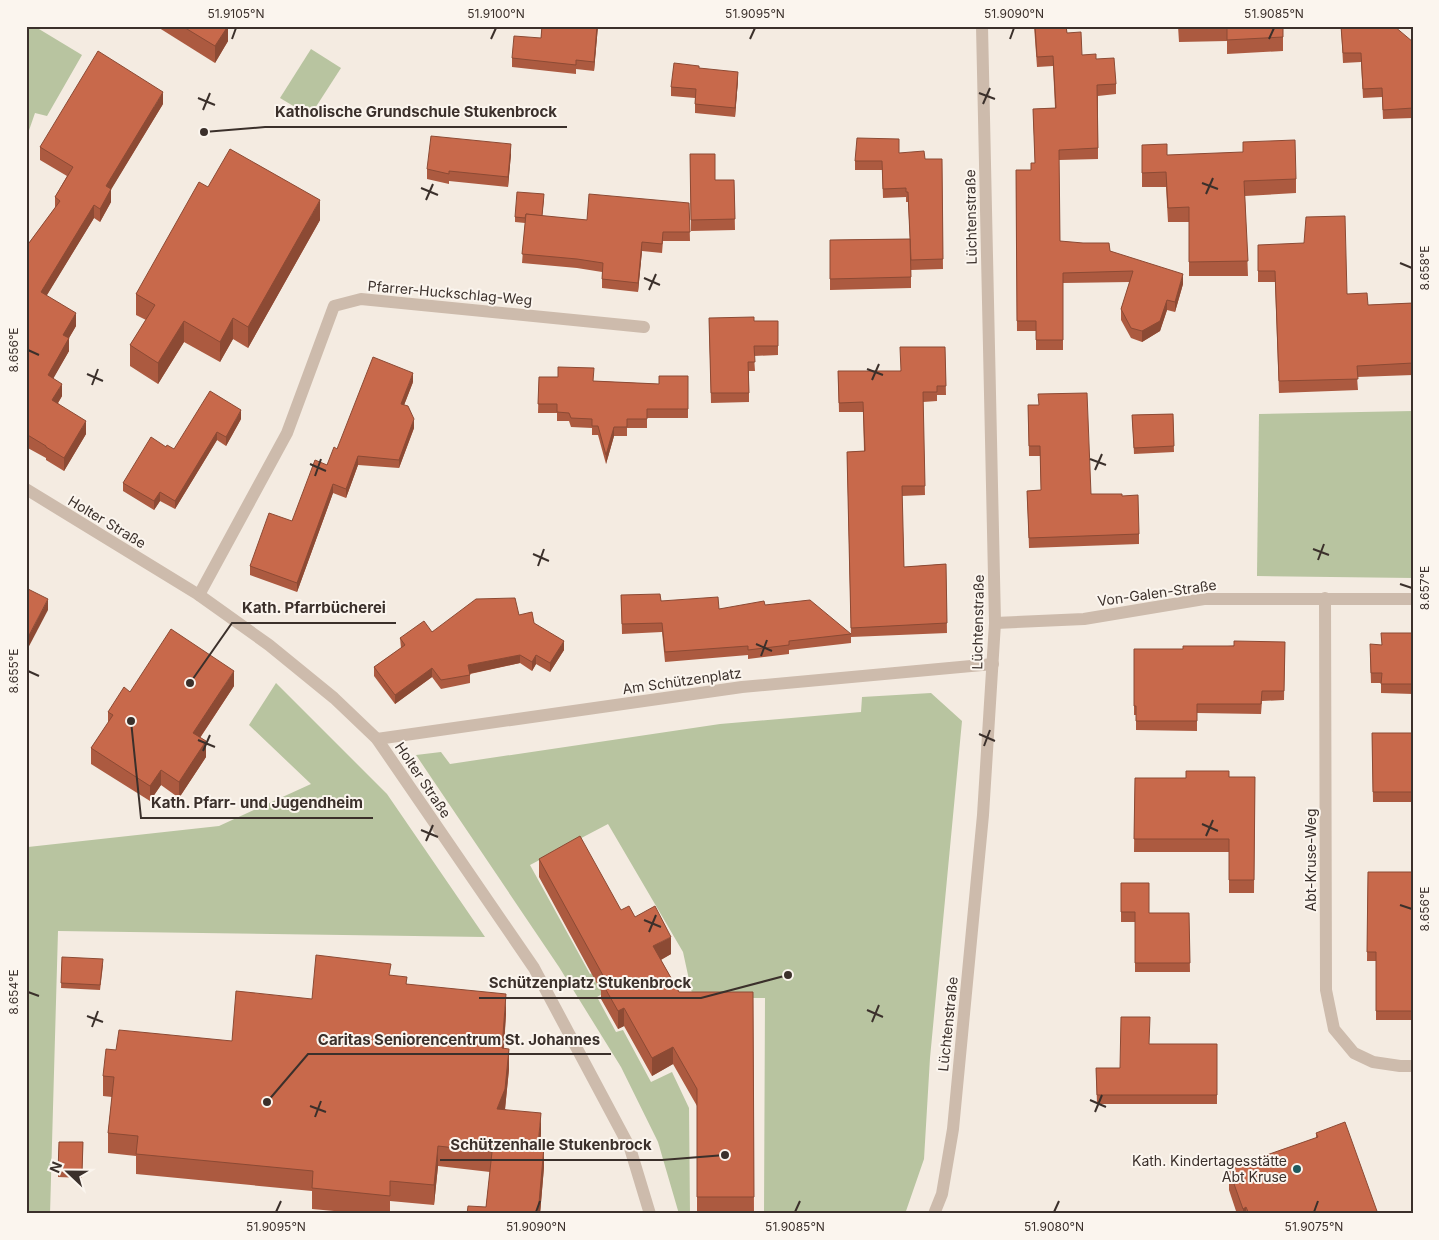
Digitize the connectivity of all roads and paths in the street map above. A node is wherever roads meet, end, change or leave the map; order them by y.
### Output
1 (982, 26) edge
2 (644, 327) dead end
3 (26, 490) edge
4 (199, 595) junction
5 (1325, 598) junction
6 (1413, 599) edge
7 (995, 623) junction
8 (993, 664) junction
9 (377, 739) junction
10 (1413, 1066) edge
11 (650, 1214) edge
12 (934, 1214) edge

1 - 7 street, Lüchtenstraße
2 - 4 street, Pfarrer-Huckschlag-Weg
3 - 4 street, Holter Straße
4 - 9 street, Holter Straße
5 - 6 street, Von-Galen-Straße
5 - 7 street, Von-Galen-Straße
5 - 10 street, Abt-Kruse-Weg
7 - 8 street, Lüchtenstraße
8 - 9 street, Am Schützenplatz
8 - 12 street, Lüchtenstraße
9 - 11 street, Holter Straße

